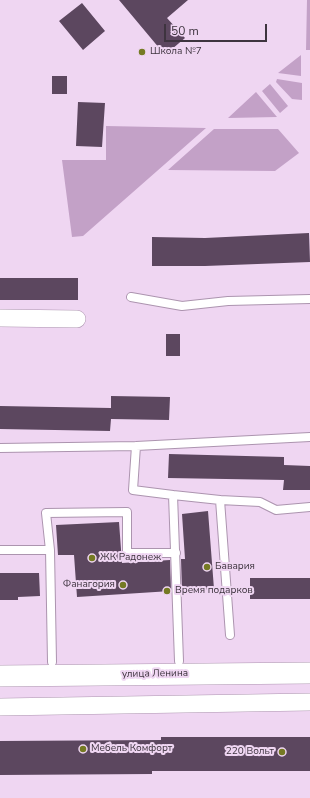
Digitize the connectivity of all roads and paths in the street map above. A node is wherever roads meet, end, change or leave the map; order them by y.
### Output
1 (132, 297) dead end
2 (310, 299) edge
3 (0, 318) edge
4 (77, 319) dead end
5 (310, 437) edge
6 (136, 446) junction
7 (0, 448) edge
8 (173, 495) junction
9 (220, 500) junction
10 (310, 507) edge
11 (0, 550) edge
12 (50, 550) junction
13 (176, 553) junction
14 (230, 635) dead end
15 (179, 661) junction
16 (310, 661) edge
17 (0, 662) edge
18 (52, 662) junction
19 (310, 673) edge
20 (0, 676) edge
21 (310, 702) edge
22 (0, 707) edge

1 - 2 lane
3 - 4 street
5 - 6 lane
6 - 7 lane
6 - 8 lane
8 - 9 lane
8 - 13 lane
9 - 10 lane
9 - 14 lane
11 - 12 lane
12 - 13 lane
12 - 18 lane
13 - 15 lane
15 - 16 street, улица Ленина
15 - 18 street, улица Ленина
17 - 18 street, улица Ленина
19 - 20 street, улица Ленина
21 - 22 street

